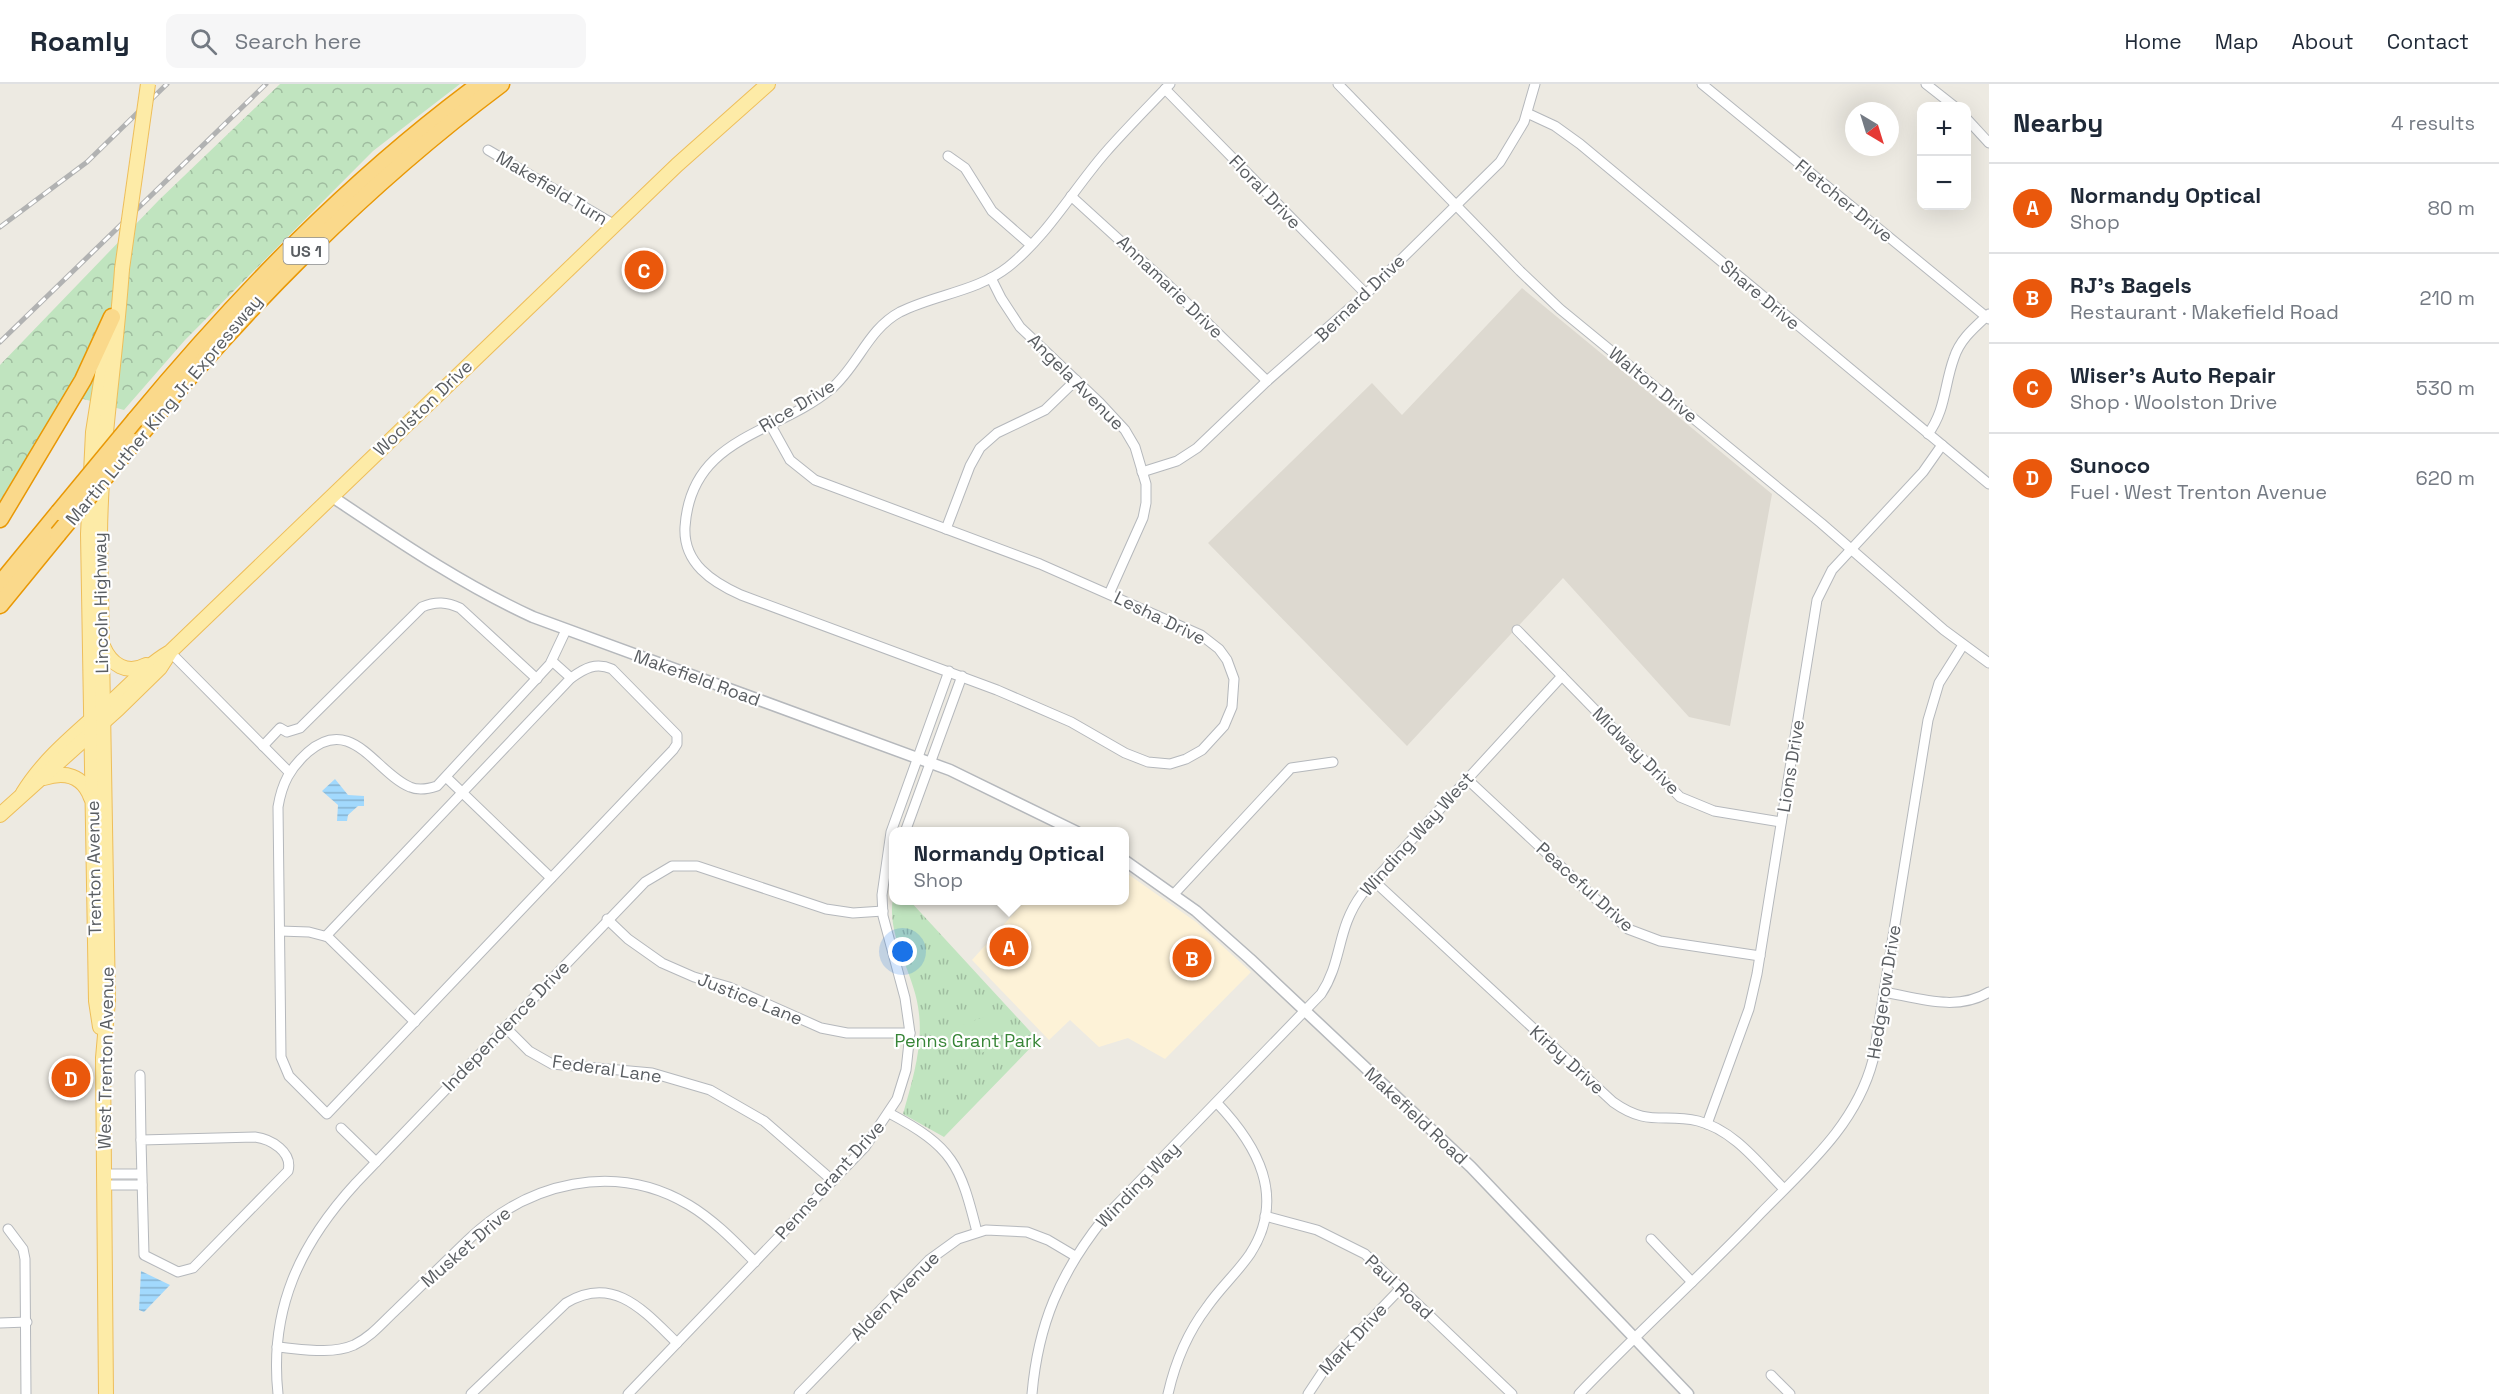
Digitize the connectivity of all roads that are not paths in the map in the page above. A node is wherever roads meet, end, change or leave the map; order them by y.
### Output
1 (148, 84) edge
2 (480, 84) edge
3 (501, 84) edge
4 (754, 84) edge
5 (768, 84) edge
6 (1338, 84) edge
7 (1534, 84) edge
8 (1702, 84) edge
9 (1926, 84) edge
10 (1168, 86) edge
11 (1949, 102) edge
12 (1527, 113) junction
13 (1971, 123) edge
14 (1989, 143) edge
15 (488, 150) dead end
16 (948, 156) dead end
17 (677, 165) junction
18 (1071, 196) junction
19 (1457, 204) junction
20 (615, 225) junction
21 (1031, 245) junction
22 (122, 269) junction
23 (991, 278) junction
24 (1366, 294) junction
25 (1988, 316) edge
26 (112, 317) junction
27 (1076, 380) junction
28 (1267, 381) junction
29 (770, 424) junction
30 (1928, 434) junction
31 (1942, 445) junction
32 (1142, 472) junction
33 (1989, 484) edge
34 (332, 496) junction
35 (0, 519) edge
36 (946, 529) junction
37 (1851, 549) junction
38 (0, 584) edge
39 (1109, 594) junction
40 (0, 604) edge
41 (566, 630) junction
42 (1517, 630) dead end
43 (102, 643) junction
44 (1963, 645) junction
45 (170, 652) junction
46 (153, 661) junction
47 (552, 661) junction
48 (1989, 663) edge
49 (949, 671) junction
50 (963, 676) junction
51 (1562, 676) junction
52 (572, 678) junction
53 (537, 679) junction
54 (97, 721) junction
55 (263, 746) junction
56 (918, 758) junction
57 (1333, 762) dead end
58 (930, 763) junction
59 (288, 771) junction
60 (446, 777) junction
61 (42, 779) junction
62 (1467, 779) junction
63 (463, 792) junction
64 (23, 793) junction
65 (93, 804) junction
66 (0, 815) edge
67 (1781, 822) junction
68 (893, 827) edge
69 (906, 827) edge
70 (1069, 827) edge
71 (889, 846) edge
72 (1129, 863) edge
73 (889, 868) edge
74 (551, 878) junction
75 (884, 880) junction
76 (1374, 880) junction
77 (1174, 894) junction
78 (883, 911) junction
79 (607, 919) junction
80 (280, 931) junction
81 (326, 936) junction
82 (1760, 956) junction
83 (1884, 992) junction
84 (1989, 992) edge
85 (1305, 1011) junction
86 (415, 1022) junction
87 (505, 1028) junction
88 (910, 1032) junction
89 (103, 1053) junction
90 (140, 1075) dead end
91 (1217, 1103) junction
92 (889, 1113) junction
93 (1707, 1124) junction
94 (341, 1128) dead end
95 (141, 1140) junction
96 (376, 1162) junction
97 (141, 1174) junction
98 (105, 1179) junction
99 (833, 1181) junction
100 (142, 1185) junction
101 (1784, 1189) junction
102 (1265, 1216) junction
103 (8, 1229) dead end
104 (977, 1232) junction
105 (1651, 1239) dead end
106 (1075, 1256) junction
107 (755, 1262) junction
108 (1692, 1282) junction
109 (1402, 1287) junction
110 (27, 1322) junction
111 (0, 1323) edge
112 (1636, 1337) junction
113 (677, 1343) junction
114 (278, 1347) junction
115 (1772, 1375) dead end
116 (26, 1394) edge
117 (106, 1394) edge
118 (278, 1394) edge
119 (471, 1394) edge
120 (628, 1394) edge
121 (799, 1394) edge
122 (1032, 1394) edge
123 (1168, 1394) edge
124 (1308, 1394) edge
125 (1512, 1394) edge
126 (1579, 1394) edge
127 (1688, 1394) edge
128 (1790, 1394) edge

1 - 22 main road, Lincoln Highway, bridge
2 - 38 highway, Martin Luther King Jr. Expressway / US 1, bridge
3 - 40 highway, Martin Luther King Jr. Expressway / US 1, bridge
4 - 17 main road, Woolston Drive
5 - 17 main road, Woolston Drive
6 - 19 street, Walton Drive
7 - 12 street, Bernard Drive
8 - 25 street, Fletcher Drive
9 - 11 street
10 - 18 street, Rice Drive
10 - 24 street, Floral Drive
12 - 19 street, Bernard Drive
12 - 30 street, Share Drive
13 - 14 street
15 - 20 street, Makefield Turn
16 - 21 street
17 - 20 main road, Woolston Drive
18 - 21 street, Rice Drive
18 - 28 street, Annamarie Drive
19 - 24 street, Bernard Drive
19 - 37 street, Walton Drive
20 - 34 main road, Woolston Drive
21 - 23 street, Rice Drive
22 - 26 main road, Lincoln Highway
22 - 43 main road, Lincoln Highway
23 - 27 street, Angela Avenue
23 - 29 street, Rice Drive
24 - 28 street, Bernard Drive
25 - 30 street
26 - 35 highway
26 - 54 main road, Lincoln Highway
27 - 32 street, Angela Avenue
27 - 36 street
28 - 32 street, Bernard Drive
29 - 36 street, Lesha Drive
29 - 49 street, Rice Drive
30 - 31 street, Share Drive
31 - 33 street, Share Drive
31 - 37 street, Lions Drive
32 - 39 street, Angela Avenue
34 - 41 street, Makefield Road
34 - 45 main road, Woolston Drive
36 - 39 street, Lesha Drive
37 - 44 street, Walton Drive
37 - 67 street, Lions Drive
39 - 50 street, Lesha Drive
41 - 47 street
41 - 56 street, Makefield Road
42 - 51 street, Midway Drive
43 - 46 main road
43 - 54 main road, Lincoln Highway
44 - 48 street, Walton Drive
44 - 83 street, Hedgerow Drive
45 - 46 main road, Woolston Drive
45 - 54 main road, Woolston Drive
45 - 55 street
46 - 54 main road, Woolston Drive
47 - 52 street
47 - 53 street
49 - 50 street, Rice Drive
49 - 56 street, Penns Grant Drive
50 - 58 street
51 - 62 street, Winding Way West
51 - 67 street, Midway Drive
52 - 63 street
52 - 74 street
53 - 55 street
53 - 60 street
54 - 61 main road
54 - 64 main road
54 - 65 main road, Trenton Avenue
54 - 89 main road, West Trenton Avenue
55 - 59 street
56 - 58 street, Makefield Road
56 - 68 street, Penns Grant Drive
57 - 77 street
58 - 69 street
58 - 70 street, Makefield Road
59 - 60 street
59 - 80 street
60 - 63 street
61 - 64 main road
61 - 65 main road
62 - 76 street, Winding Way West
62 - 82 street, Peaceful Drive
63 - 74 street
63 - 81 street
64 - 66 main road
65 - 89 main road, Trenton Avenue
67 - 82 street, Lions Drive
71 - 75 street, Penns Grant Drive
72 - 77 street, Makefield Road
73 - 75 street, Penns Grant Drive
74 - 86 street
75 - 78 street, Penns Grant Drive
76 - 85 street, Winding Way West
76 - 93 street, Kirby Drive
77 - 85 street, Makefield Road
78 - 79 street, Independence Drive
78 - 88 street, Penns Grant Drive
79 - 87 street, Independence Drive
79 - 88 street, Justice Lane
80 - 81 street
80 - 86 street
81 - 86 street
82 - 93 street, Lions Drive
83 - 84 street
83 - 101 street, Hedgerow Drive
85 - 91 street, Winding Way
85 - 112 street, Makefield Road
87 - 96 street, Independence Drive
87 - 99 street, Federal Lane
88 - 92 street, Penns Grant Drive
89 - 98 main road, West Trenton Avenue
90 - 95 street
91 - 102 street
91 - 106 street, Winding Way
92 - 99 street, Penns Grant Drive
92 - 104 street
93 - 101 street, Kirby Drive
94 - 96 street
95 - 97 street
95 - 100 street
96 - 114 street, Independence Drive
97 - 98 street
97 - 100 street
98 - 100 street
98 - 117 main road, West Trenton Avenue
99 - 107 street, Penns Grant Drive
101 - 108 street, Hedgerow Drive
102 - 109 street, Paul Road
102 - 123 street
103 - 110 street
104 - 106 street, Alden Avenue
104 - 121 street, Alden Avenue
105 - 108 street
106 - 122 street, Winding Way
107 - 113 street, Penns Grant Drive
107 - 114 street, Musket Drive
108 - 112 street, Hedgerow Drive
109 - 124 street, Mark Drive
109 - 125 street, Paul Road
110 - 111 street
110 - 116 street
112 - 126 street, Hedgerow Drive
112 - 127 street, Makefield Road
113 - 119 street
113 - 120 street, Penns Grant Drive
114 - 118 street, Independence Drive
115 - 128 street

